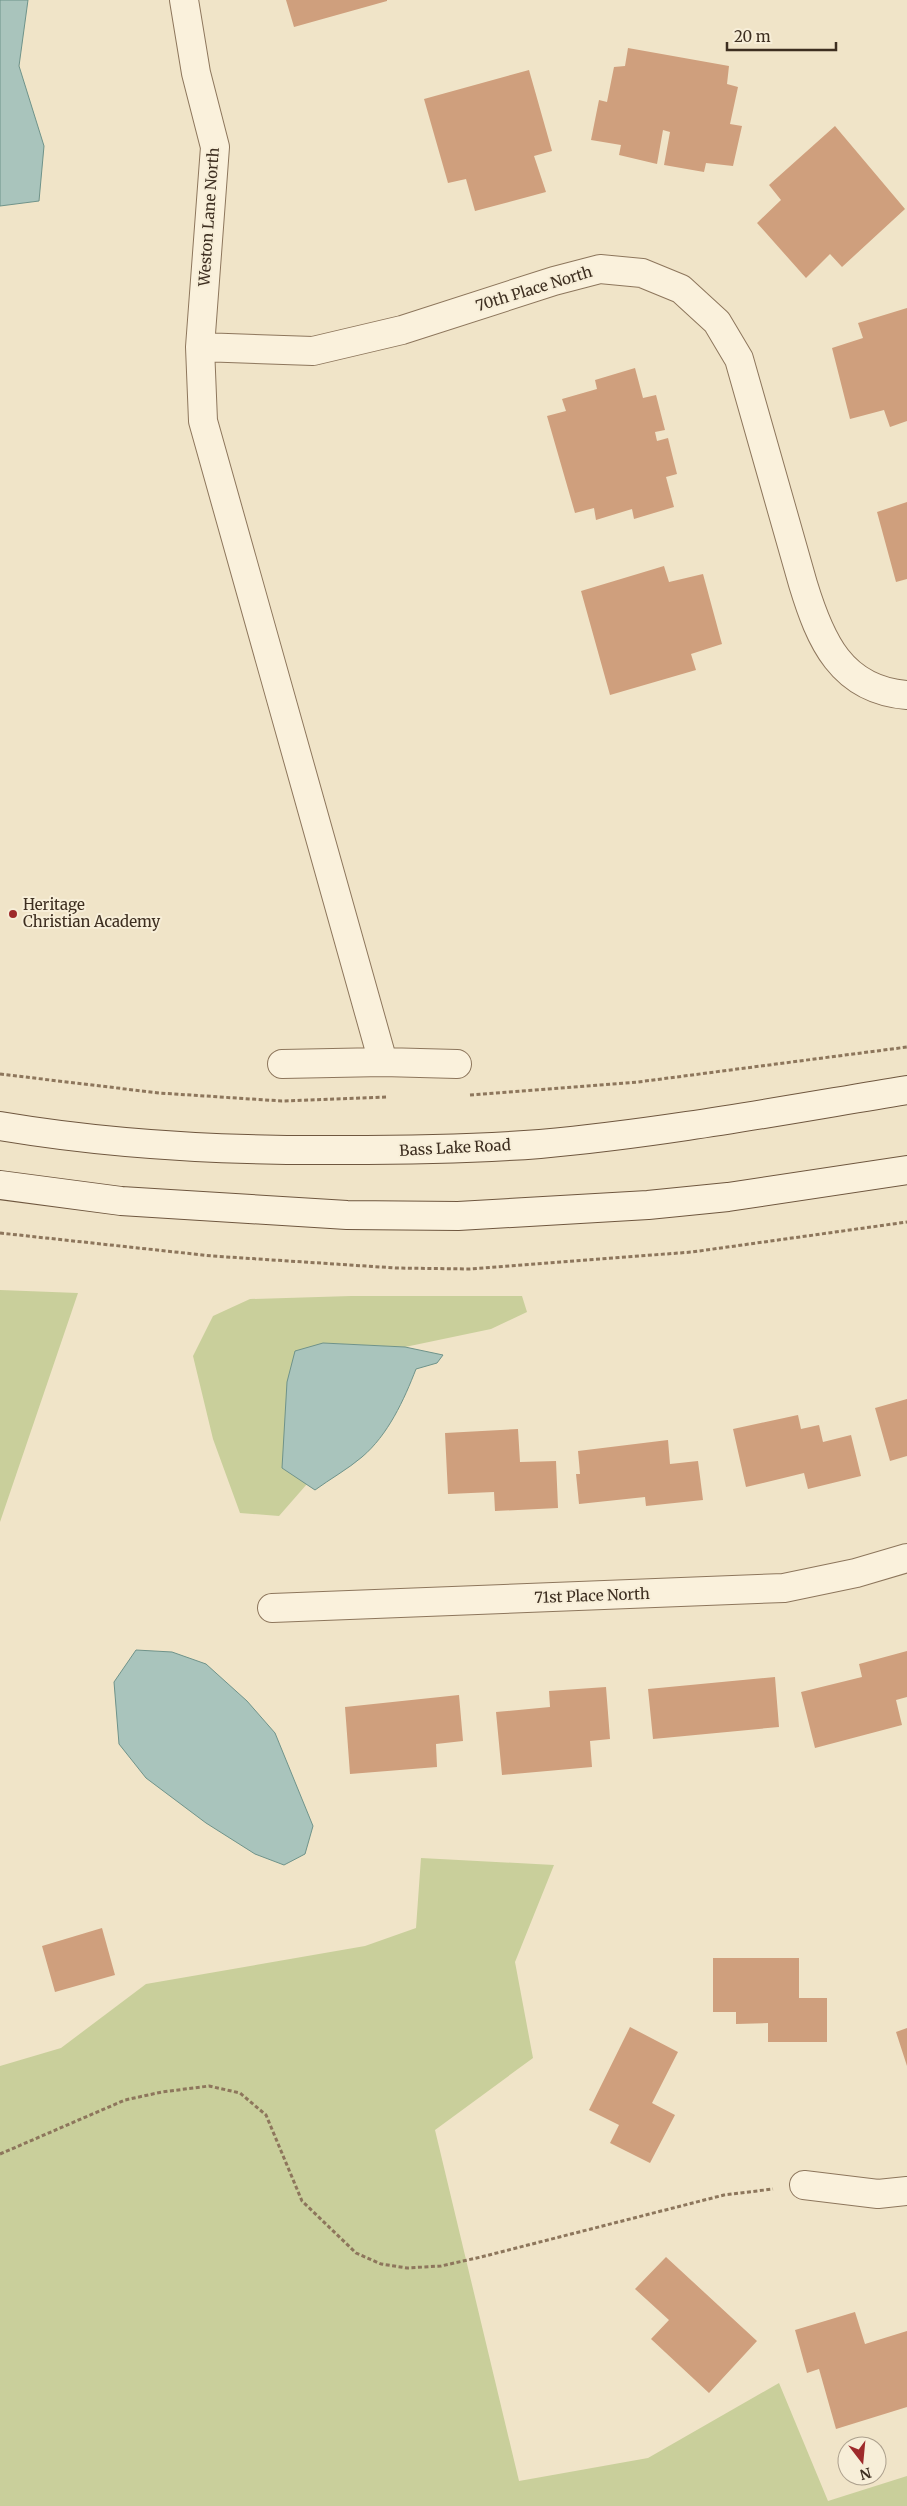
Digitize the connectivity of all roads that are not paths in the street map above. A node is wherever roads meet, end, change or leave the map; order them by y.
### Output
1 (184, 0) edge
2 (200, 347) junction
3 (907, 694) edge
4 (383, 1062) junction
5 (282, 1064) dead end
6 (457, 1064) dead end
7 (907, 1090) edge
8 (0, 1126) edge
9 (907, 1170) edge
10 (0, 1185) edge
11 (907, 1558) edge
12 (272, 1608) dead end
13 (804, 2185) road end
14 (907, 2191) edge

1 - 2 street, Weston Lane North
2 - 3 street, 70th Place North
2 - 4 street, Weston Lane North
4 - 5 street
4 - 6 street
7 - 8 street, Bass Lake Road
9 - 10 street
11 - 12 street, 71st Place North
13 - 14 street

